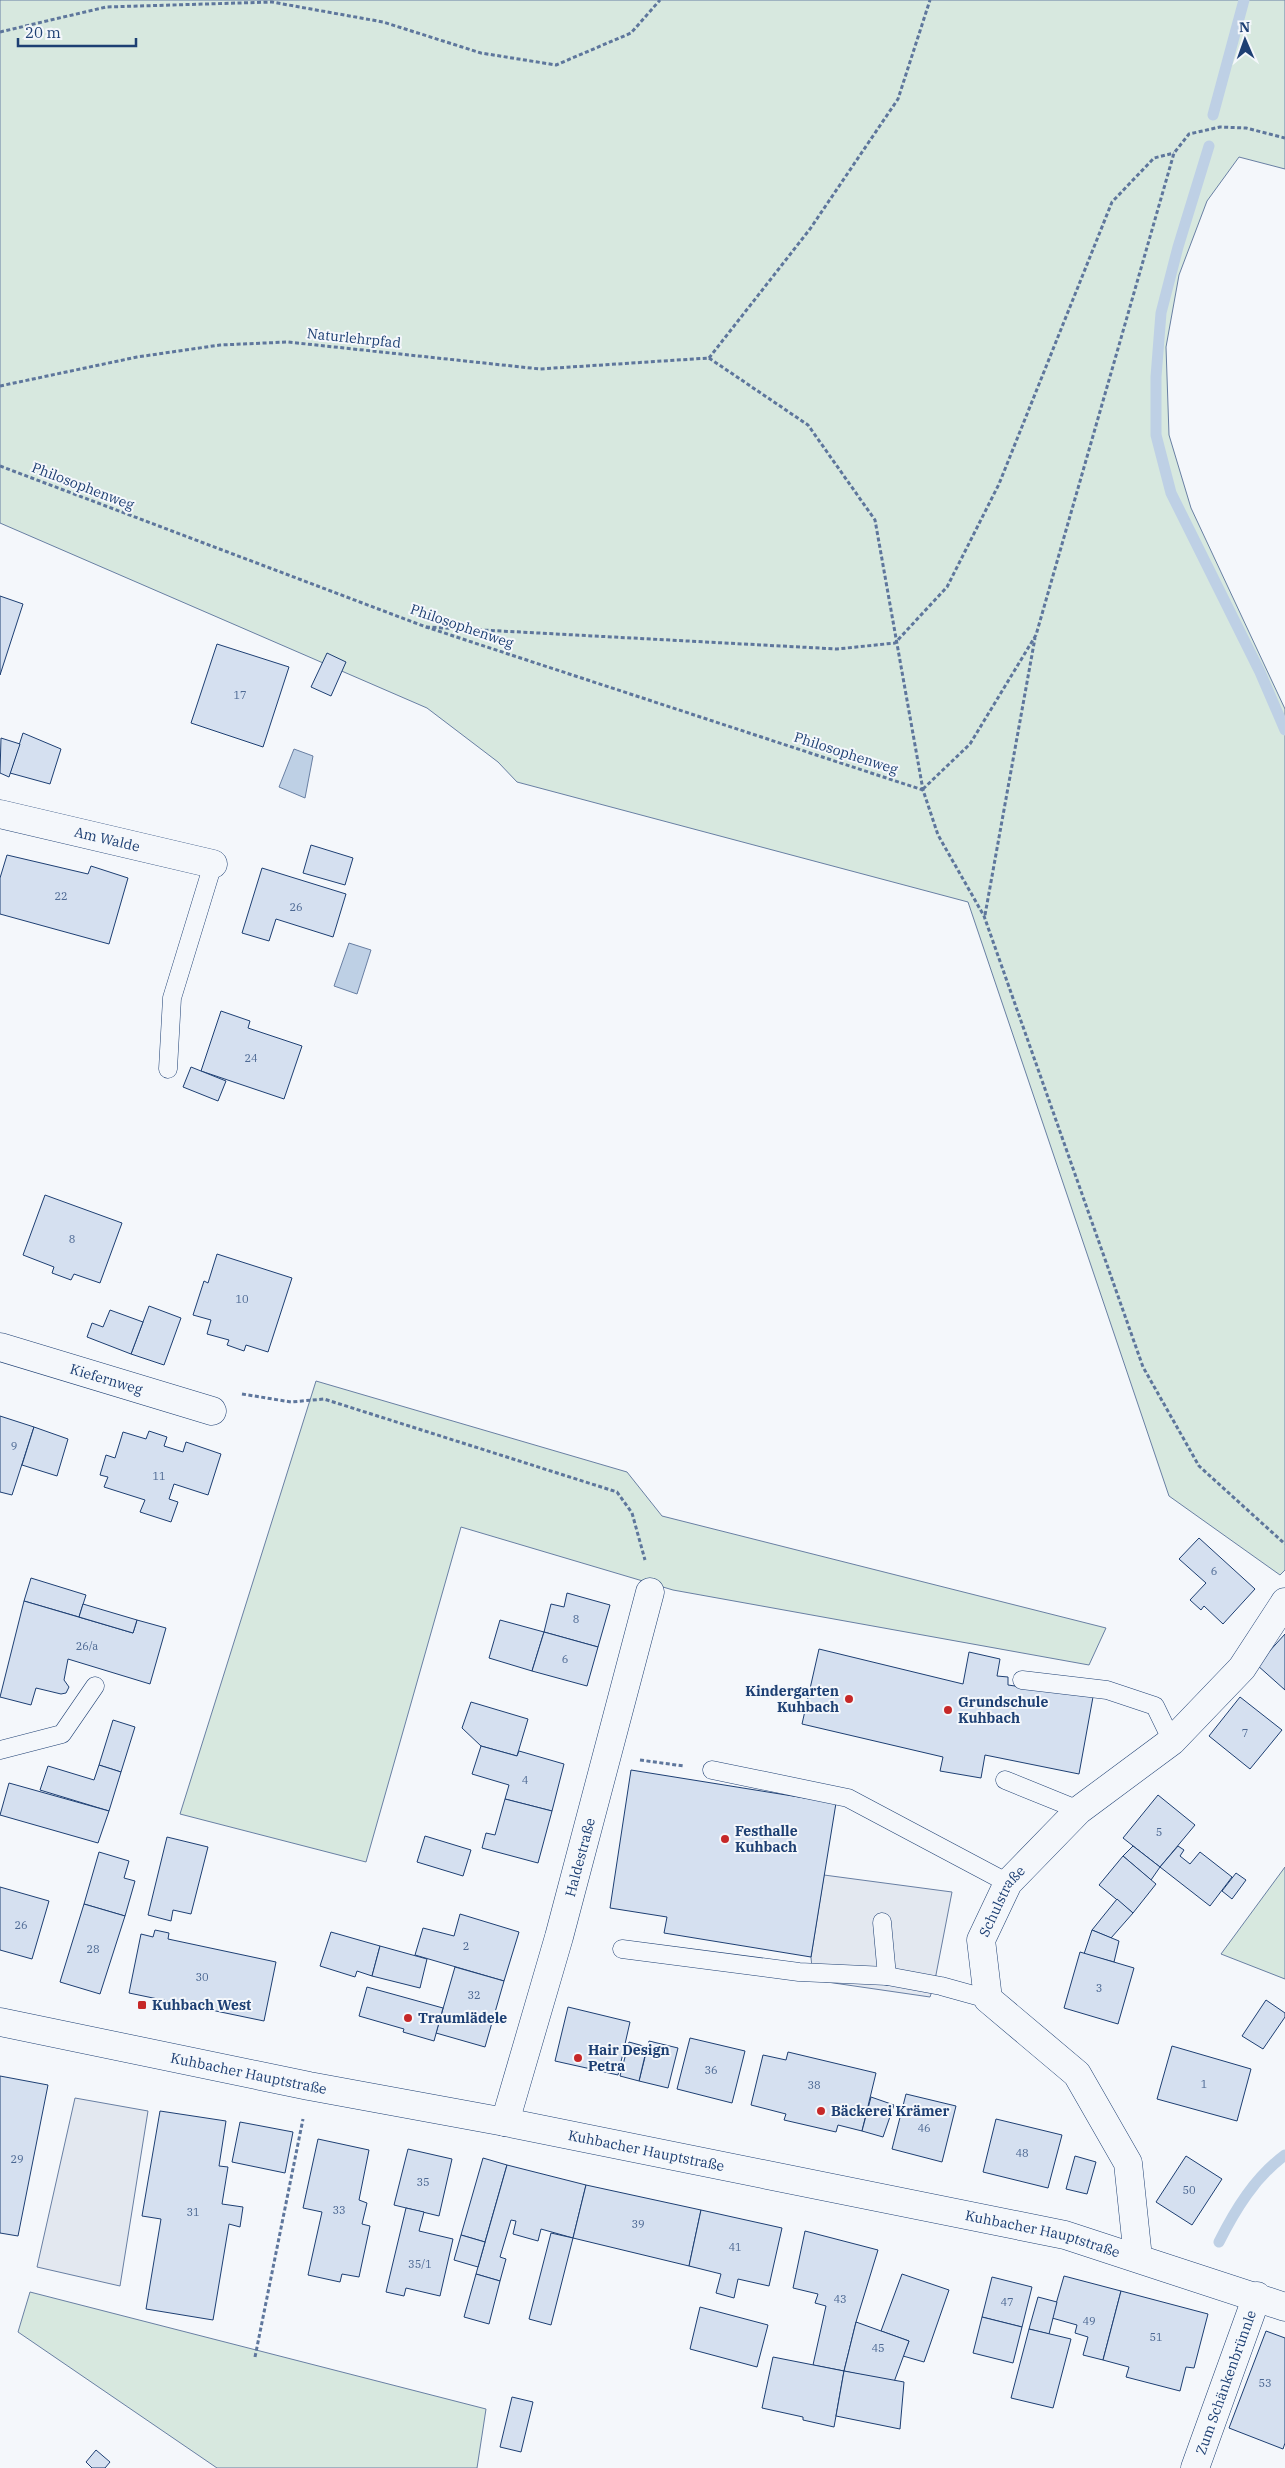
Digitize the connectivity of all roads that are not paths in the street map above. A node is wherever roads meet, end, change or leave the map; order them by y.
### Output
1 (0, 814) edge
2 (213, 864) joint
3 (168, 1069) dead end
4 (0, 1348) edge
5 (212, 1411) road end
6 (650, 1592) road end
7 (1285, 1602) edge
8 (1022, 1680) dead end
9 (95, 1686) dead end
10 (1172, 1741) junction
11 (0, 1750) edge
12 (712, 1770) road end
13 (1006, 1780) dead end
14 (1080, 1810) junction
15 (1008, 1882) junction
16 (882, 1922) dead end
17 (622, 1950) dead end
18 (887, 1976) junction
19 (988, 1998) junction
20 (0, 2022) edge
21 (505, 2122) junction
22 (1138, 2258) junction
23 (1257, 2296) junction
24 (1285, 2307) edge
25 (1195, 2468) edge

1 - 2 street, Am Walde
2 - 3 lane
4 - 5 street, Kiefernweg
6 - 21 street, Haldestraße
7 - 10 street, Schulstraße
8 - 10 lane
9 - 11 lane
10 - 14 street, Schulstraße
12 - 15 lane
13 - 14 lane
14 - 15 street, Schulstraße
15 - 19 street, Schulstraße
16 - 18 lane
17 - 18 lane
18 - 19 lane
19 - 22 street
20 - 21 street, Kuhbacher Hauptstraße
21 - 22 street, Kuhbacher Hauptstraße
22 - 23 street, Kuhbacher Hauptstraße
23 - 24 street, Kuhbacher Hauptstraße
23 - 25 street, Zum Schänkenbrünnle

